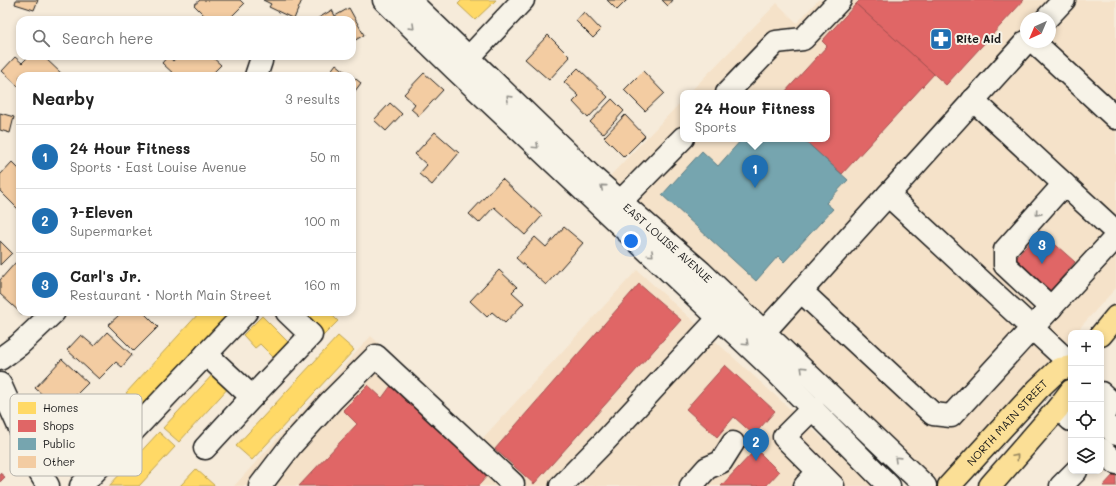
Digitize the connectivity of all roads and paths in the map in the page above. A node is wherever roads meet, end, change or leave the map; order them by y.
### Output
1 (384, 0) edge
2 (409, 0) edge
3 (523, 0) edge
4 (840, 0) edge
5 (1064, 0) edge
6 (1053, 12) edge
7 (1021, 48) edge
8 (1040, 48) edge
9 (462, 64) junction
10 (730, 90) edge
11 (973, 100) junction
12 (1116, 118) edge
13 (680, 141) edge
14 (1064, 184) junction
15 (888, 195) junction
16 (620, 202) junction
17 (1116, 232) edge
18 (1116, 238) edge
19 (801, 291) junction
20 (1051, 308) junction
21 (50, 316) edge
22 (242, 316) edge
23 (291, 316) edge
24 (719, 318) junction
25 (1032, 328) junction
26 (764, 332) junction
27 (206, 354) junction
28 (0, 359) edge
29 (1068, 361) edge
30 (1068, 368) edge
31 (0, 384) edge
32 (252, 397) junction
33 (1068, 402) edge
34 (10, 406) edge
35 (1106, 406) edge
36 (813, 408) junction
37 (1065, 414) edge
38 (142, 422) edge
39 (1116, 434) edge
40 (733, 443) dead end
41 (205, 448) dead end
42 (1104, 451) edge
43 (1116, 463) edge
44 (1073, 474) edge
45 (42, 476) edge
46 (90, 476) edge
47 (819, 481) edge
48 (513, 485) edge
49 (48, 486) edge
50 (81, 486) edge
51 (260, 486) edge
52 (561, 486) edge
53 (691, 486) edge
54 (889, 486) edge
55 (925, 486) edge
56 (949, 486) edge
57 (990, 486) edge
58 (1061, 486) edge

1 -> 9 street, EAST LOUISE AVENUE
2 - 9 street, EAST LOUISE AVENUE
3 - 9 street
4 - 10 street
5 - 6 street
7 - 11 street
8 - 12 street
16 -> 9 street, EAST LOUISE AVENUE
9 -> 24 street, EAST LOUISE AVENUE
11 - 14 street
11 - 15 street
13 - 16 street
14 - 17 street
14 -> 20 street
15 - 19 street
15 - 25 street
16 - 26 street, EAST LOUISE AVENUE
18 - 20 street
19 - 25 street
19 - 26 street
20 - 25 street
21 - 28 street
22 - 27 street
23 - 32 street
24 -> 36 street, EAST LOUISE AVENUE
24 - 52 street
25 - 29 street
55 -> 26 street, EAST LOUISE AVENUE
27 - 32 street
27 - 38 street
30 - 56 main road, NORTH MAIN STREET
31 - 34 street
32 - 41 street
33 - 37 main road
35 - 39 street
36 - 47 street
36 - 54 street, EAST LOUISE AVENUE
57 -> 37 main road
40 - 53 street
42 - 43 street
44 - 58 street
45 - 49 street
46 - 50 street
48 - 51 street

